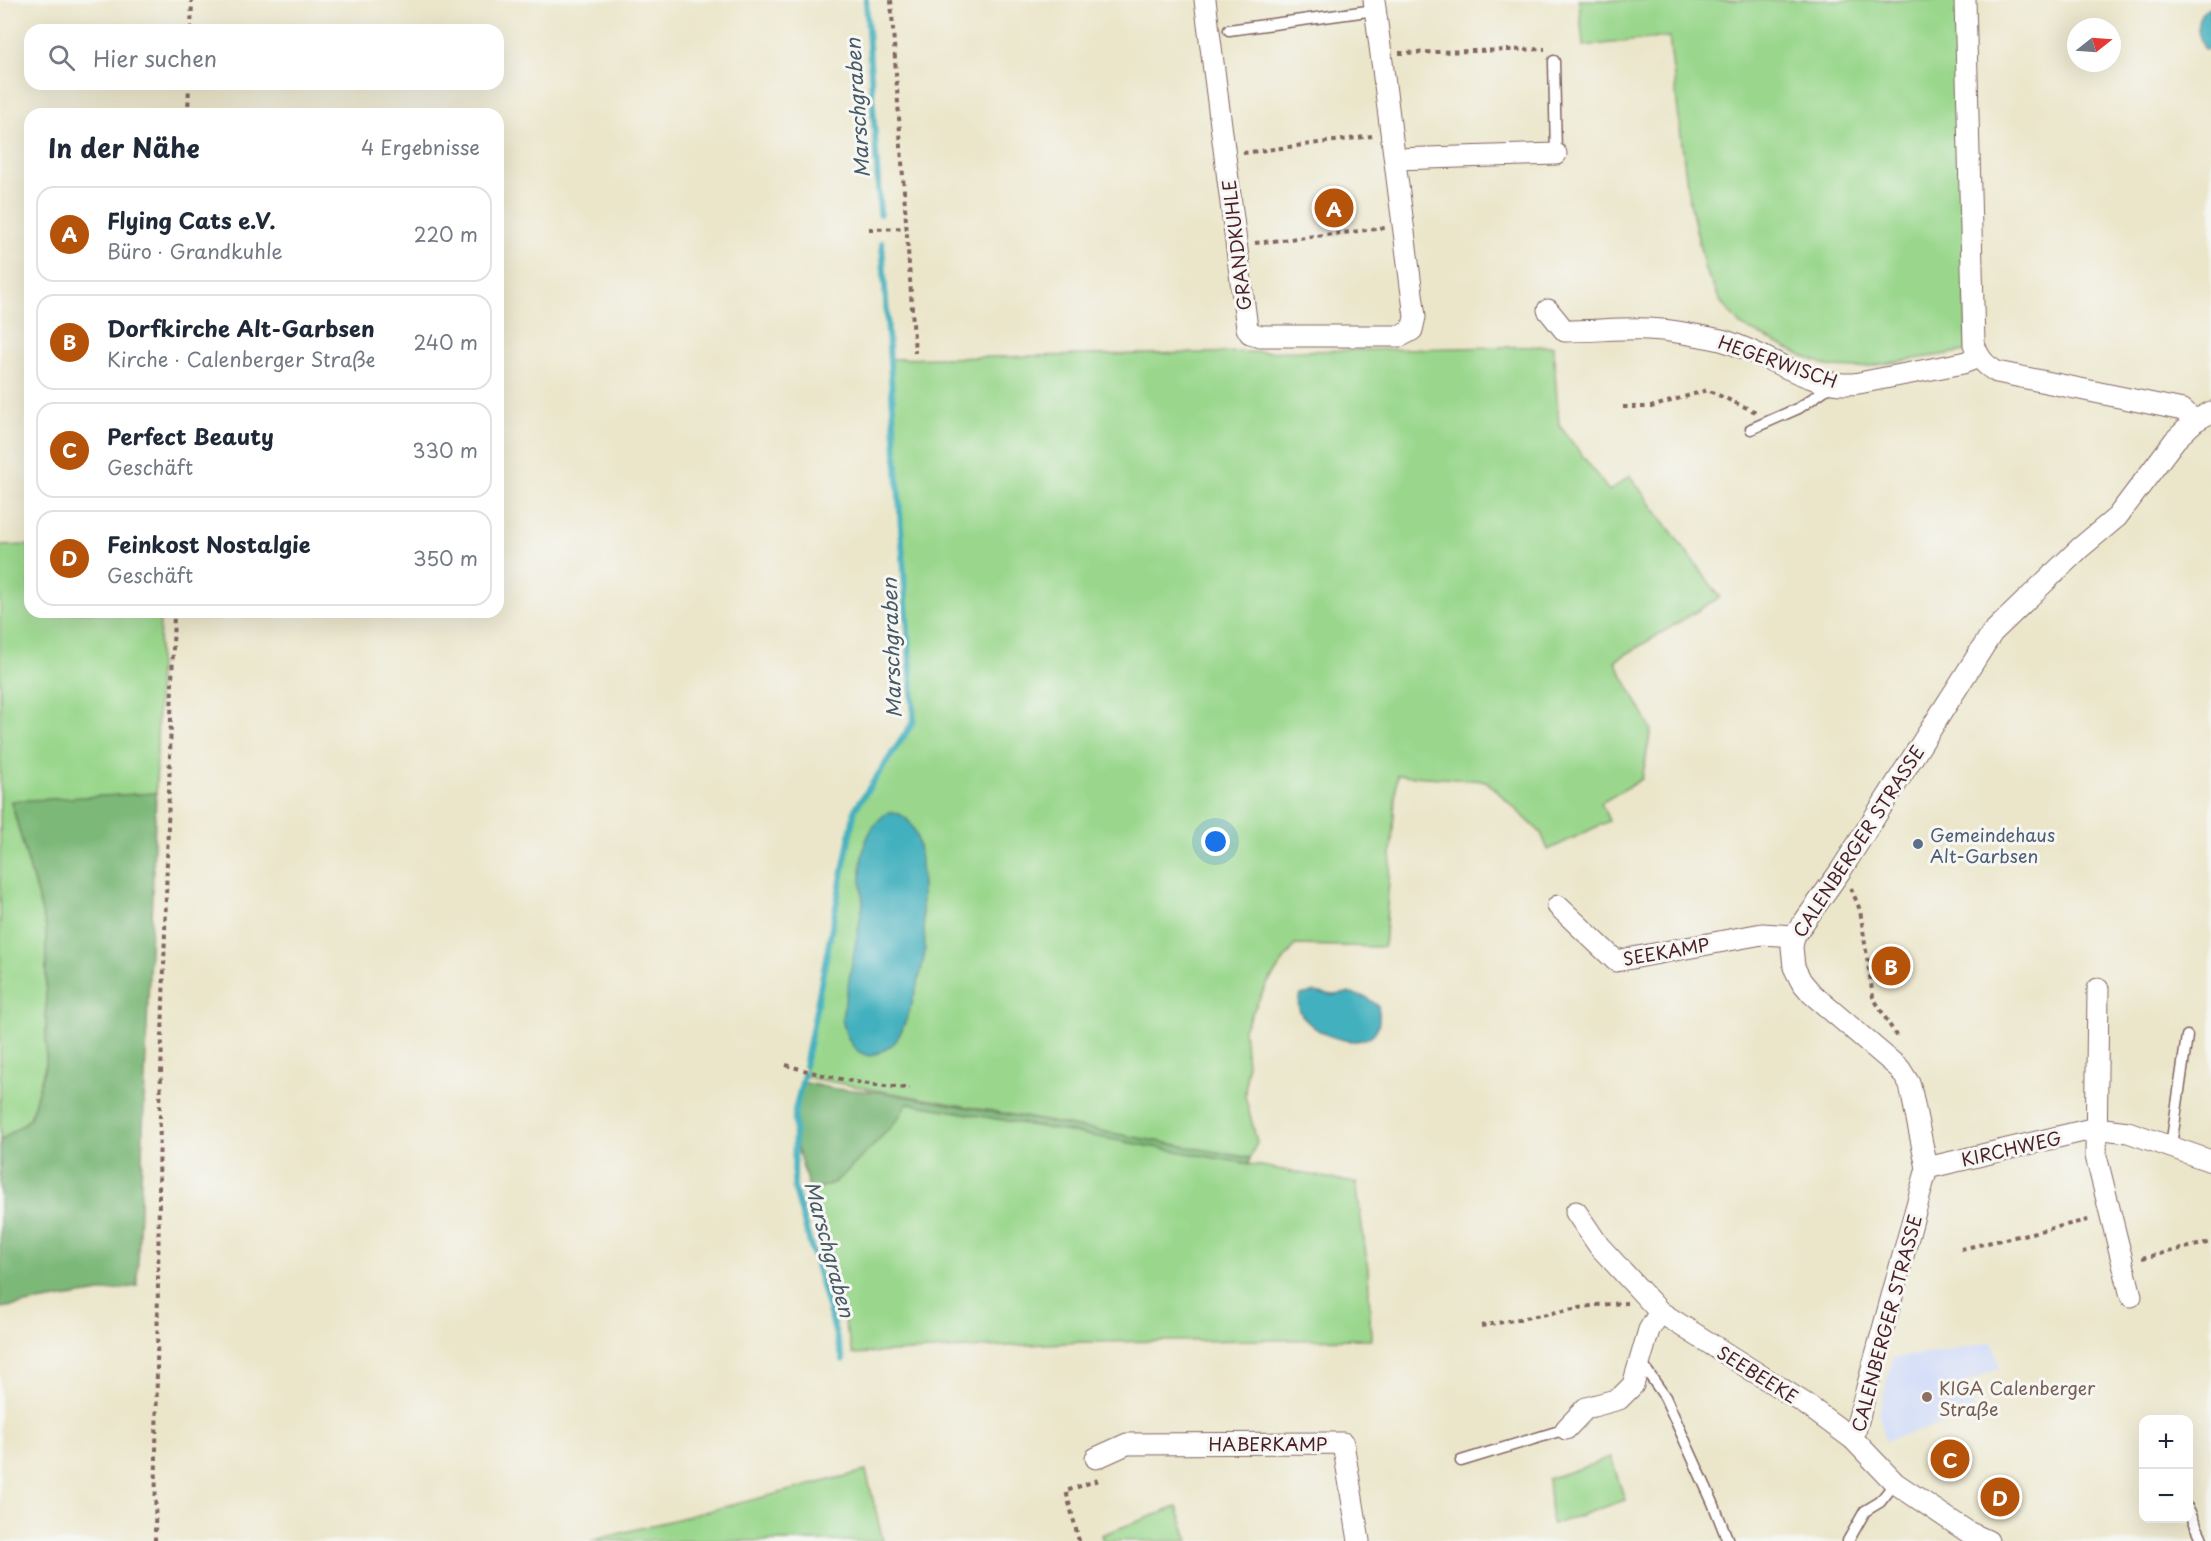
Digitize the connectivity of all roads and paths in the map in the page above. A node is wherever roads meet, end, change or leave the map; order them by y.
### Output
1 (192, 0) edge
2 (891, 0) edge
3 (1204, 0) edge
4 (1965, 0) edge
5 (1374, 5) edge
6 (191, 24) edge
7 (1229, 30) dead end
8 (1381, 53) junction
9 (1554, 61) joint
10 (189, 90) edge
11 (188, 108) edge
12 (1391, 134) junction
13 (1556, 154) joint
14 (1225, 155) junction
15 (1395, 159) junction
16 (1403, 226) junction
17 (906, 228) junction
18 (869, 229) dead end
19 (1236, 246) junction
20 (1548, 310) dead end
21 (915, 353) dead end
22 (1978, 357) junction
23 (1833, 384) junction
24 (1623, 406) dead end
25 (2203, 416) edge
26 (1773, 419) junction
27 (1751, 429) dead end
28 (174, 618) edge
29 (1841, 870) junction
30 (1558, 906) dead end
31 (1794, 936) junction
32 (2098, 989) dead end
33 (2187, 1036) dead end
34 (786, 1065) dead end
35 (1906, 1077) junction
36 (910, 1088) dead end
37 (2096, 1128) junction
38 (2171, 1146) junction
39 (2211, 1161) edge
40 (1927, 1168) junction
41 (1576, 1212) dead end
42 (2110, 1215) junction
43 (2211, 1242) edge
44 (1961, 1250) dead end
45 (2122, 1262) junction
46 (2131, 1296) dead end
47 (1654, 1306) junction
48 (1481, 1326) dead end
49 (1640, 1360) junction
50 (1566, 1429) joint
51 (1853, 1439) junction
52 (1096, 1458) joint
53 (1461, 1461) dead end
54 (1895, 1483) junction
55 (2193, 1519) edge
56 (155, 1541) edge
57 (1079, 1541) edge
58 (1359, 1541) edge
59 (1728, 1541) edge
60 (1848, 1541) edge
61 (1988, 1541) edge
62 (2203, 1541) edge

1 - 6 path
2 - 17 path
3 - 14 street, GRANDKUHLE
4 - 22 street
5 - 7 lane
5 - 8 street, GRANDKUHLE
8 - 9 path
8 - 12 street, GRANDKUHLE
9 - 13 lane
10 - 11 path
12 - 14 path
12 - 15 street, GRANDKUHLE
13 - 15 street
14 - 19 street, GRANDKUHLE
15 - 16 street, GRANDKUHLE
16 - 19 path
16 - 19 street, GRANDKUHLE
17 - 18 path
17 - 21 path
20 - 23 street, HEGERWISCH
22 - 23 street, HEGERWISCH
22 - 25 street
23 - 26 lane
24 - 26 path
25 - 29 street, CALENBERGER STRASSE
26 - 27 lane
28 - 56 path
29 - 31 street, CALENBERGER STRASSE
29 - 35 path
30 - 31 street, SEEKAMP
31 - 35 street, CALENBERGER STRASSE
32 - 37 street
33 - 38 lane
34 - 36 path
35 - 40 street, CALENBERGER STRASSE
37 - 38 street, KIRCHWEG
37 - 40 street, KIRCHWEG
37 - 42 street
38 - 39 street, KIRCHWEG
40 - 51 street, CALENBERGER STRASSE
41 - 47 street, SEEBEEKE
42 - 44 path
42 - 45 street
43 - 45 path
45 - 46 street
47 - 48 path
47 - 49 street
47 - 51 street, SEEBEEKE
49 - 50 street
49 - 59 lane
50 - 53 lane
51 - 54 street, CALENBERGER STRASSE
52 - 57 path
52 - 58 street, HABERKAMP
54 - 60 lane
54 - 61 street, CALENBERGER STRASSE
55 - 62 lane

